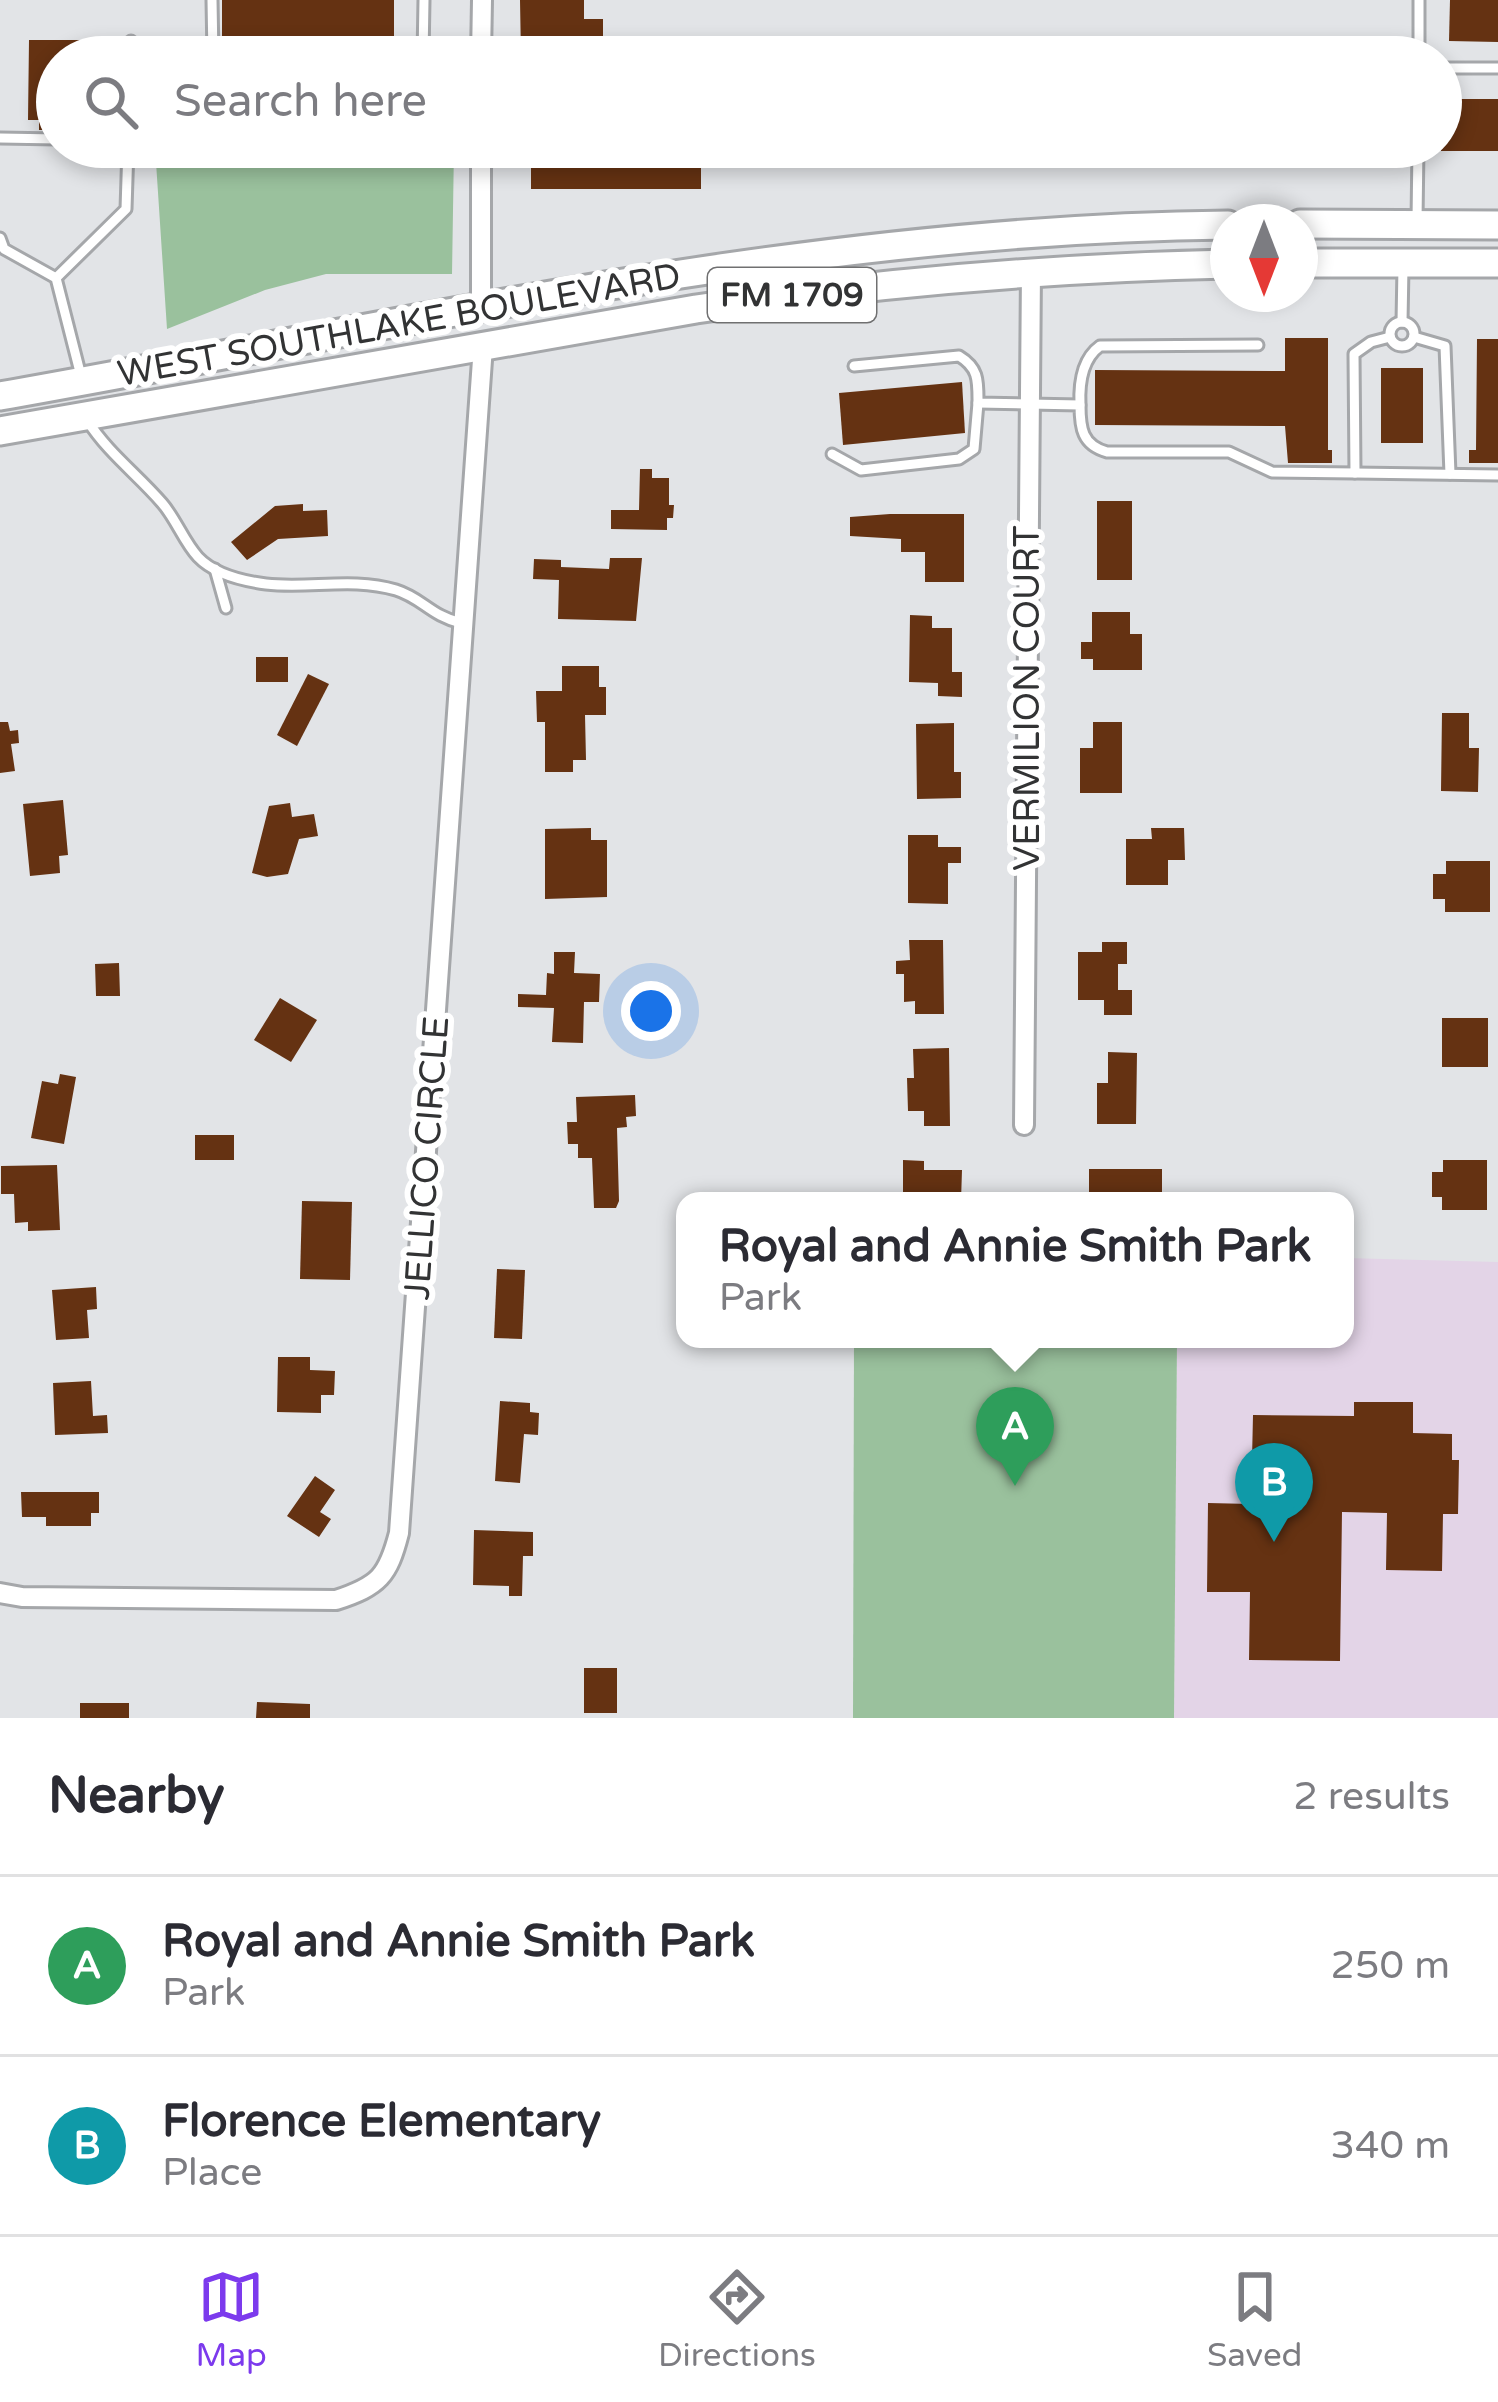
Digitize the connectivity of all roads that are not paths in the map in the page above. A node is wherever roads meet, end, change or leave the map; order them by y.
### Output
1 (212, 0) edge
2 (424, 0) edge
3 (482, 0) edge
4 (1419, 0) edge
5 (213, 36) edge
6 (423, 36) edge
7 (482, 36) edge
8 (1419, 36) edge
9 (1462, 68) edge
10 (1498, 68) edge
11 (0, 138) edge
12 (36, 139) edge
13 (127, 168) edge
14 (482, 168) edge
15 (1418, 168) edge
16 (1318, 224) edge
17 (1417, 224) junction
18 (1210, 225) edge
19 (1498, 225) edge
20 (0, 238) edge
21 (1404, 261) junction
22 (1318, 262) edge
23 (1498, 262) edge
24 (1210, 265) edge
25 (1031, 270) junction
26 (56, 278) junction
27 (482, 308) junction
28 (1402, 322) junction
29 (1390, 337) junction
30 (1414, 337) junction
31 (1258, 345) dead end
32 (483, 346) junction
33 (854, 366) dead end
34 (82, 381) junction
35 (0, 396) edge
36 (978, 403) junction
37 (1030, 404) junction
38 (1080, 405) junction
39 (84, 416) junction
40 (0, 431) edge
41 (832, 454) dead end
42 (1355, 473) junction
43 (1450, 474) junction
44 (1498, 475) edge
45 (215, 569) junction
46 (226, 608) dead end
47 (466, 624) junction
48 (1024, 1126) dead end
49 (0, 1593) edge

1 - 5 lane
2 - 6 lane
3 - 7 street
4 - 8 lane
9 - 10 lane
11 - 12 lane
13 - 26 lane
14 - 27 street
15 - 17 lane
16 - 17 main road
17 - 19 main road
17 - 21 main road
18 - 27 main road, WEST SOUTHLAKE BOULEVARD / FM 1709
20 - 26 lane
21 - 22 main road
21 - 23 main road
21 - 28 lane
24 - 25 main road, WEST SOUTHLAKE BOULEVARD / FM 1709
25 - 32 main road, WEST SOUTHLAKE BOULEVARD / FM 1709
25 - 37 street, VERMILION COURT
26 - 34 lane
27 - 32 main road
27 - 34 main road, WEST SOUTHLAKE BOULEVARD / FM 1709
28 - 29 lane
28 - 30 lane
29 - 30 lane
29 - 42 lane
30 - 43 lane
31 - 38 lane
32 - 39 main road, WEST SOUTHLAKE BOULEVARD / FM 1709
32 - 47 street, JELLICO CIRCLE
33 - 36 lane
34 - 35 main road, WEST SOUTHLAKE BOULEVARD / FM 1709
36 - 37 lane
36 - 41 lane
37 - 38 lane
37 - 48 street, VERMILION COURT
38 - 42 lane
39 - 40 main road, WEST SOUTHLAKE BOULEVARD / FM 1709
39 - 45 lane
42 - 43 lane
43 - 44 lane
45 - 46 lane
45 - 47 lane
47 - 49 street, JELLICO CIRCLE

